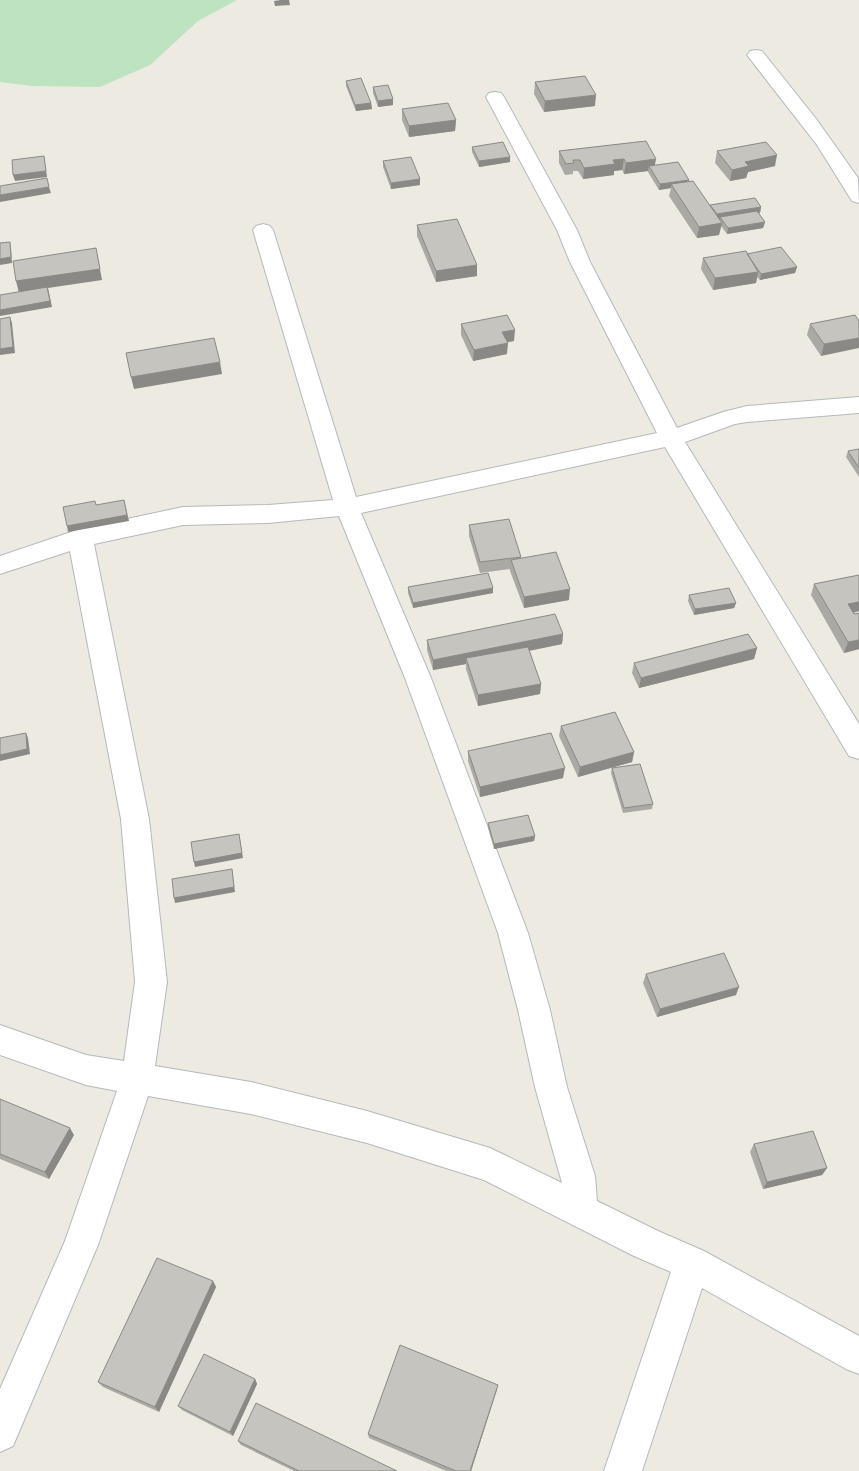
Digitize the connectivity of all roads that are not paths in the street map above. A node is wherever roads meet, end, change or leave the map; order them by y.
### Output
1 (756, 55) dead end
2 (495, 97) dead end
3 (859, 197) edge
4 (263, 230) dead end
5 (859, 405) edge
6 (670, 438) junction
7 (347, 507) junction
8 (80, 538) junction
9 (0, 565) edge
10 (859, 748) edge
11 (0, 1040) edge
12 (137, 1080) junction
13 (581, 1211) junction
14 (692, 1262) junction
15 (859, 1356) edge
16 (0, 1433) edge
17 (623, 1471) edge

1 - 3 street
2 - 6 street
4 - 7 street
5 - 6 street
6 - 7 street
6 - 10 street
7 - 8 street
7 - 13 street
8 - 9 street
8 - 12 street
11 - 12 street
12 - 13 street
12 - 16 street
13 - 14 street
14 - 15 street
14 - 17 street

